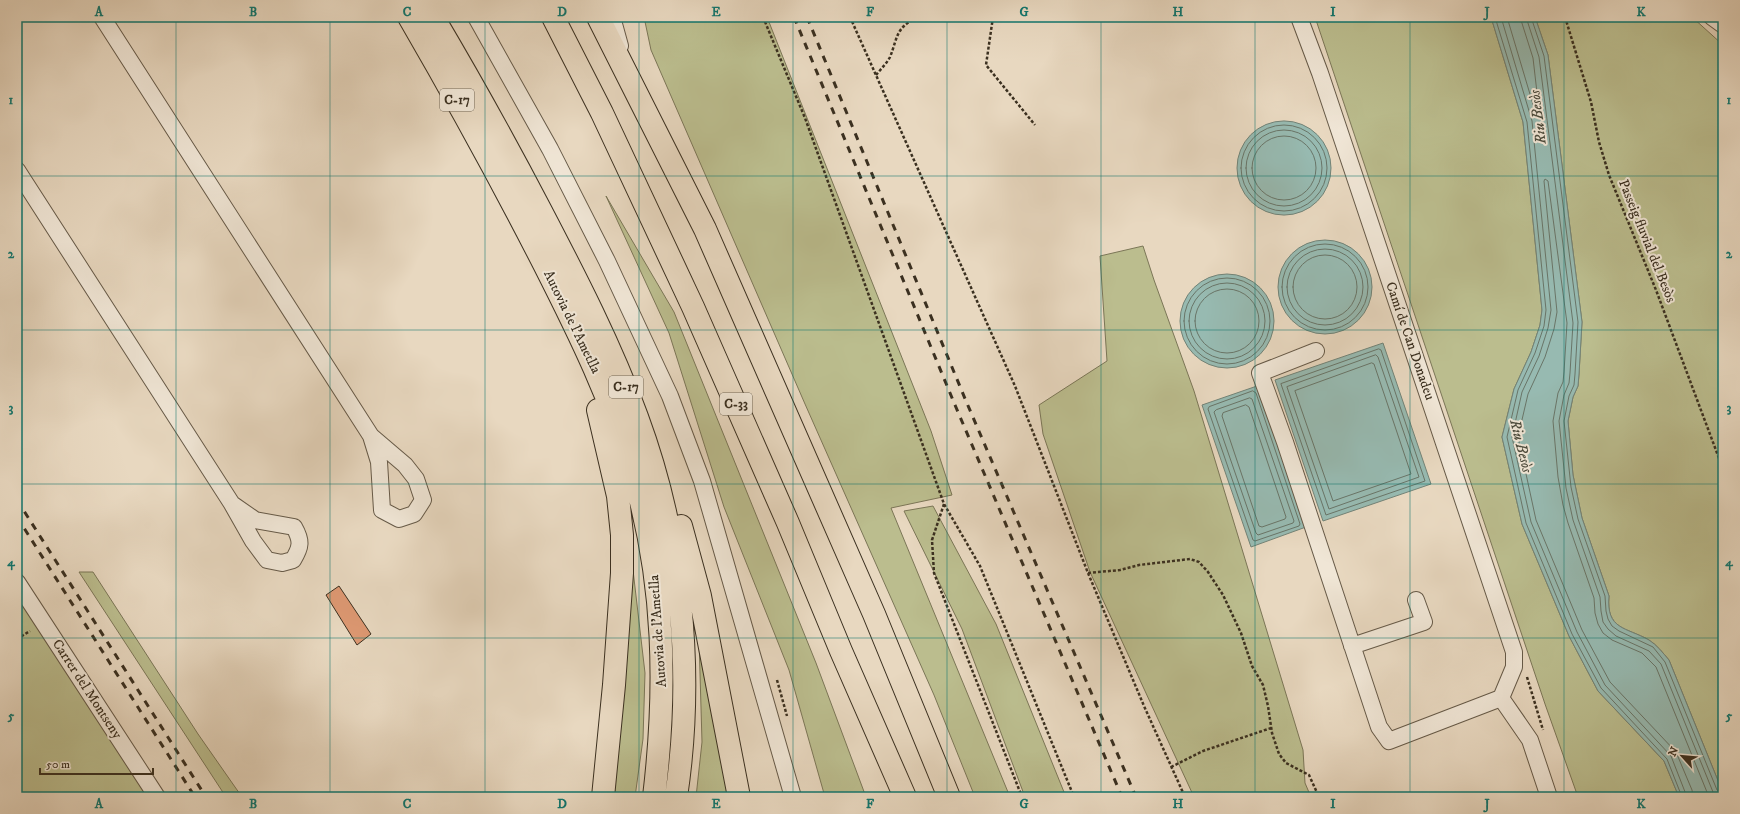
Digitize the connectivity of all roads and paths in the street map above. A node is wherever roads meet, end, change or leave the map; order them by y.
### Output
1 (102, 17) edge
2 (409, 17) edge
3 (433, 17) edge
4 (476, 17) edge
5 (553, 17) edge
6 (598, 17) edge
7 (612, 17) edge
8 (763, 17) edge
9 (850, 17) edge
10 (918, 17) edge
11 (994, 17) edge
12 (1299, 17) edge
13 (1565, 17) edge
14 (1712, 17) edge
15 (1723, 25) edge
16 (876, 75) junction
17 (628, 76) junction
18 (1035, 125) dead end
19 (17, 170) edge
20 (564, 304) junction
21 (1316, 351) dead end
22 (638, 418) junction
23 (371, 436) junction
24 (1723, 469) edge
25 (232, 504) dead end
26 (944, 504) junction
27 (1088, 573) junction
28 (17, 582) edge
29 (1416, 600) dead end
30 (1352, 646) junction
31 (1520, 672) junction
32 (1501, 698) junction
33 (1271, 728) junction
34 (1545, 736) dead end
35 (1171, 766) junction
36 (157, 797) edge
37 (603, 797) edge
38 (654, 797) edge
39 (676, 797) edge
40 (739, 797) edge
41 (793, 797) edge
42 (905, 797) edge
43 (949, 797) edge
44 (1022, 797) edge
45 (1074, 797) edge
46 (1185, 797) edge
47 (1319, 797) edge
48 (1549, 797) edge

1 - 23 street
2 - 20 highway, Autovia de l'Ametlla / C-17
3 - 22 highway, C-17
4 - 41 street
5 - 42 highway, C-33
6 - 17 highway
7 - 17 street
8 - 26 path
9 - 16 path
10 - 16 path
11 - 18 path
12 - 31 street, Camí de Can Donadeu
13 - 24 path, Passeig fluvial del Besòs
14 - 15 street
16 - 27 path
17 - 43 highway
19 - 25 street
20 - 37 highway
20 - 38 highway, Autovia de l'Ametlla / C-17
21 - 30 street
22 - 39 highway, C-17
22 - 40 highway
23 - 23 street
26 - 44 path
26 - 45 path
27 - 33 path
27 - 35 path
28 - 36 street, Carrer del Montseny
29 - 30 street
30 - 32 street
31 - 32 street
31 - 34 path
32 - 48 street
33 - 35 path
33 - 47 path
35 - 46 path

